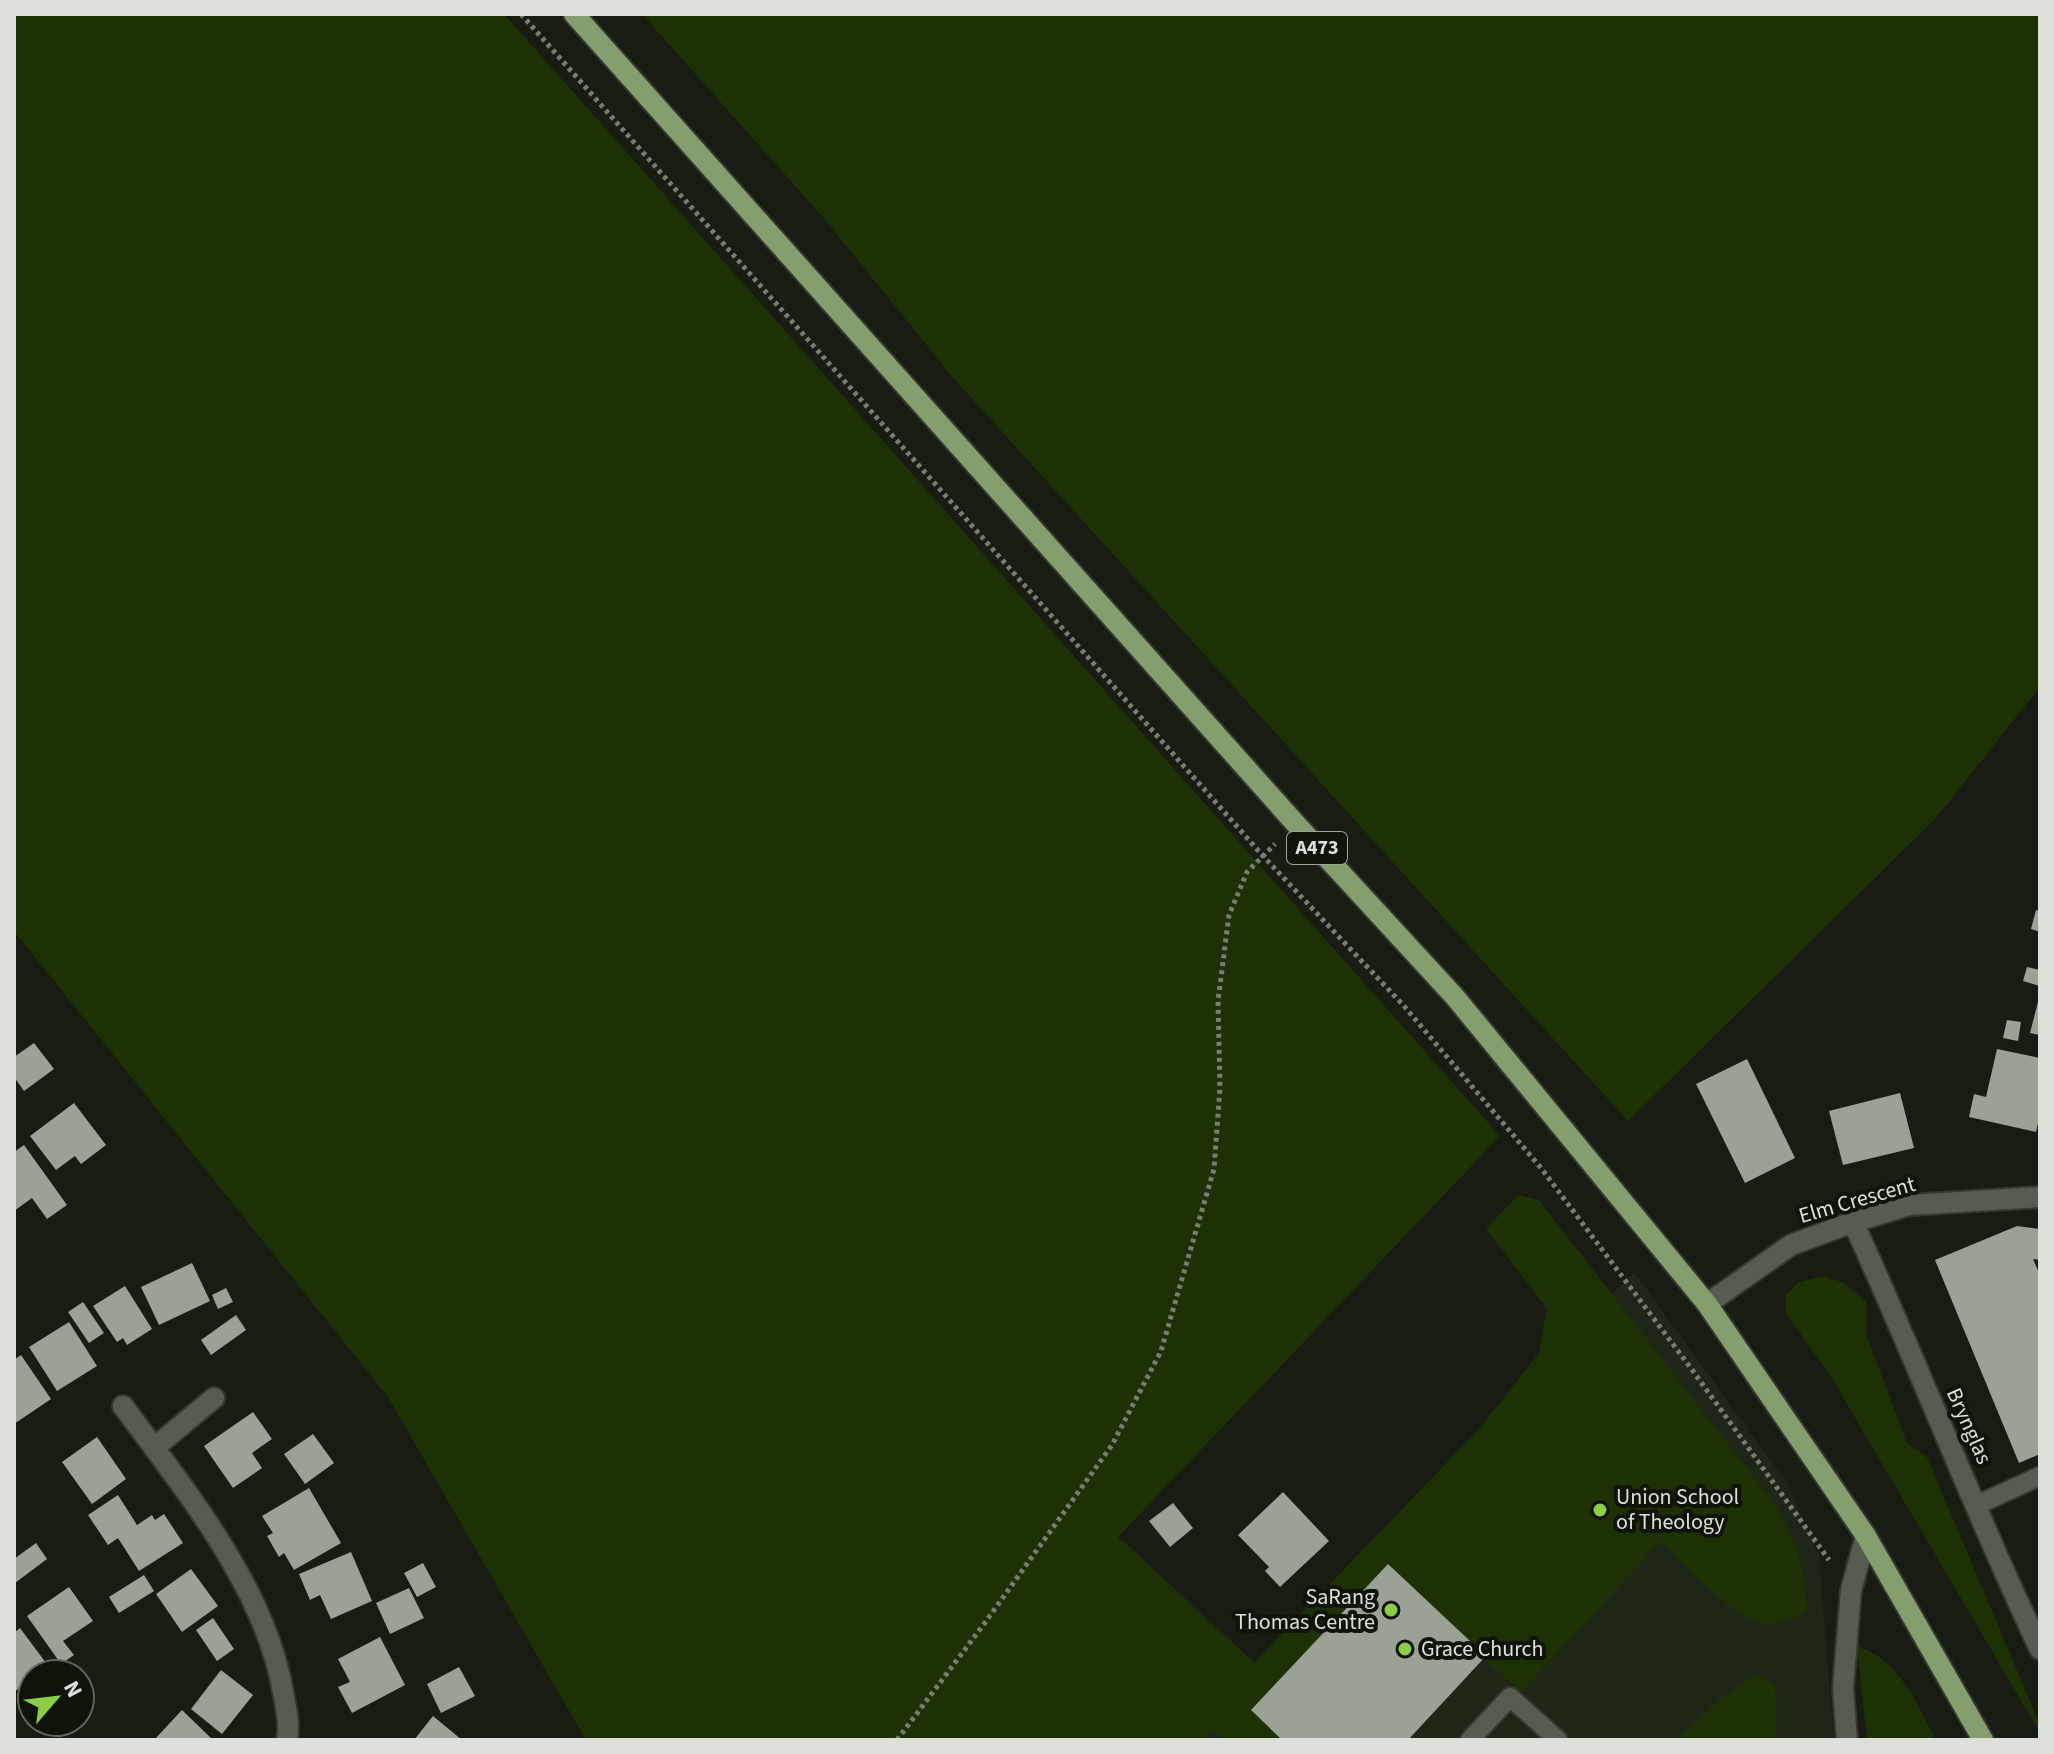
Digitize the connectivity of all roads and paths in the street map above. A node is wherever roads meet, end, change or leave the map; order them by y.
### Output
1 (521, 14) edge
2 (574, 14) edge
3 (1295, 823) junction
4 (1263, 856) junction
5 (2040, 1197) edge
6 (1853, 1222) junction
7 (1707, 1304) junction
8 (214, 1398) dead end
9 (123, 1406) dead end
10 (154, 1448) junction
11 (2040, 1476) edge
12 (1977, 1505) junction
13 (1866, 1536) junction
14 (1851, 1590) junction
15 (2040, 1649) edge
16 (287, 1740) edge
17 (897, 1740) edge
18 (1470, 1740) edge
19 (1558, 1740) edge
20 (1847, 1740) edge
21 (1983, 1740) edge

1 - 4 path
2 - 3 main road, A473
3 - 4 path
3 - 7 main road, A473
4 - 14 path
4 - 17 path
5 - 6 street, Elm Crescent
6 - 7 street, Elm Crescent
6 - 12 street, Brynglas
7 - 13 main road, A473
8 - 10 street
9 - 10 street
10 - 16 street
11 - 12 lane
12 - 15 street, Brynglas
13 - 14 street
13 - 21 main road, A473
14 - 20 street
18 - 19 lane

